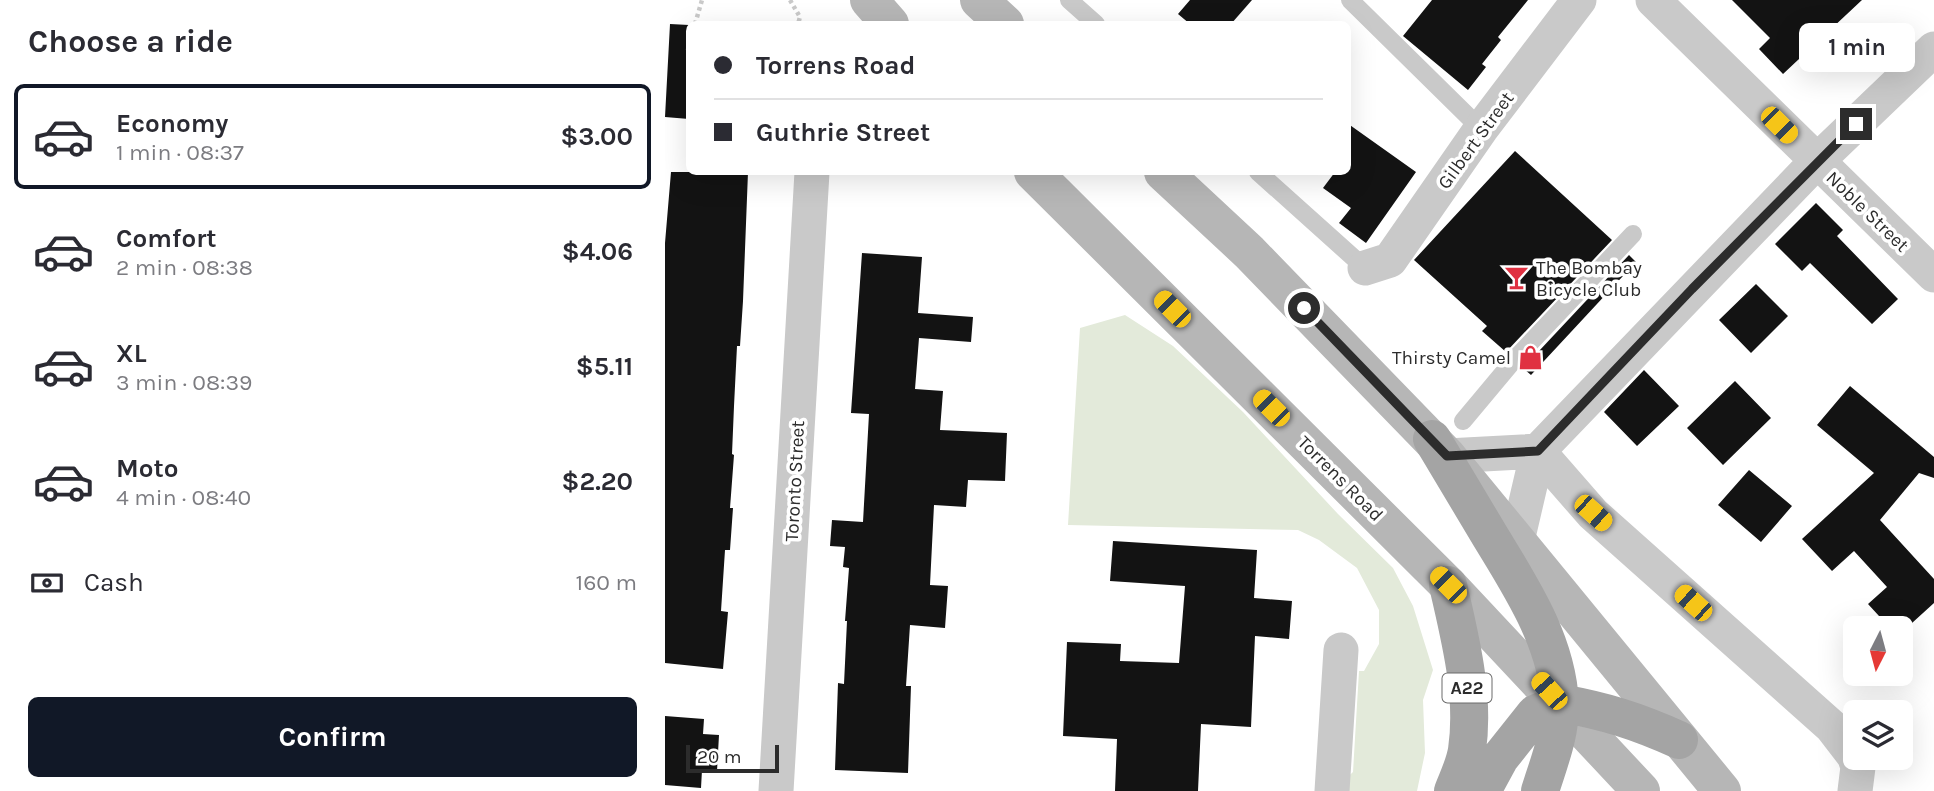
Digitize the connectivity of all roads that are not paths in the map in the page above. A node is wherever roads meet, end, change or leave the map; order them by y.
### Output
1 (869, 0) edge
2 (979, 0) edge
3 (1069, 0) edge
4 (1350, 0) edge
5 (1579, 0) edge
6 (1653, 0) edge
7 (887, 21) edge
8 (1002, 21) edge
9 (1093, 21) edge
10 (1934, 49) edge
11 (1481, 129) junction
12 (1817, 162) junction
13 (812, 175) edge
14 (1036, 175) edge
15 (1166, 175) edge
16 (1261, 175) edge
17 (1633, 234) dead end
18 (1365, 268) joint
19 (1934, 275) edge
20 (1447, 439) junction
21 (1538, 451) junction
22 (1517, 541) junction
23 (1448, 585) junction
24 (1341, 650) dead end
25 (1560, 703) junction
26 (1679, 740) junction
27 (1843, 741) edge
28 (1858, 770) edge
29 (776, 791) edge
30 (1332, 791) edge
31 (1453, 791) edge
32 (1482, 791) edge
33 (1540, 791) edge
34 (1641, 791) edge
35 (1722, 791) edge
36 (1855, 791) edge

1 - 7 main road
2 - 8 main road
3 - 9 lane
4 - 11 lane
5 - 11 street, Gilbert Street
6 - 12 street, Noble Street
10 - 12 street
11 - 18 street, Gilbert Street
12 - 19 street, Noble Street
12 - 21 street
13 - 29 street, Toronto Street
14 - 23 main road, Torrens Road
15 - 20 main road
16 - 18 lane
17 - 20 lane
20 - 21 street
20 - 22 main road
20 - 25 main road
21 - 22 street
21 - 27 street
22 - 26 main road
23 - 25 main road, Torrens Road
23 - 31 main road, A22
24 - 30 street
25 - 26 main road
25 - 32 main road
25 - 33 main road
25 - 34 main road, Torrens Road
26 - 35 main road
28 - 36 street

